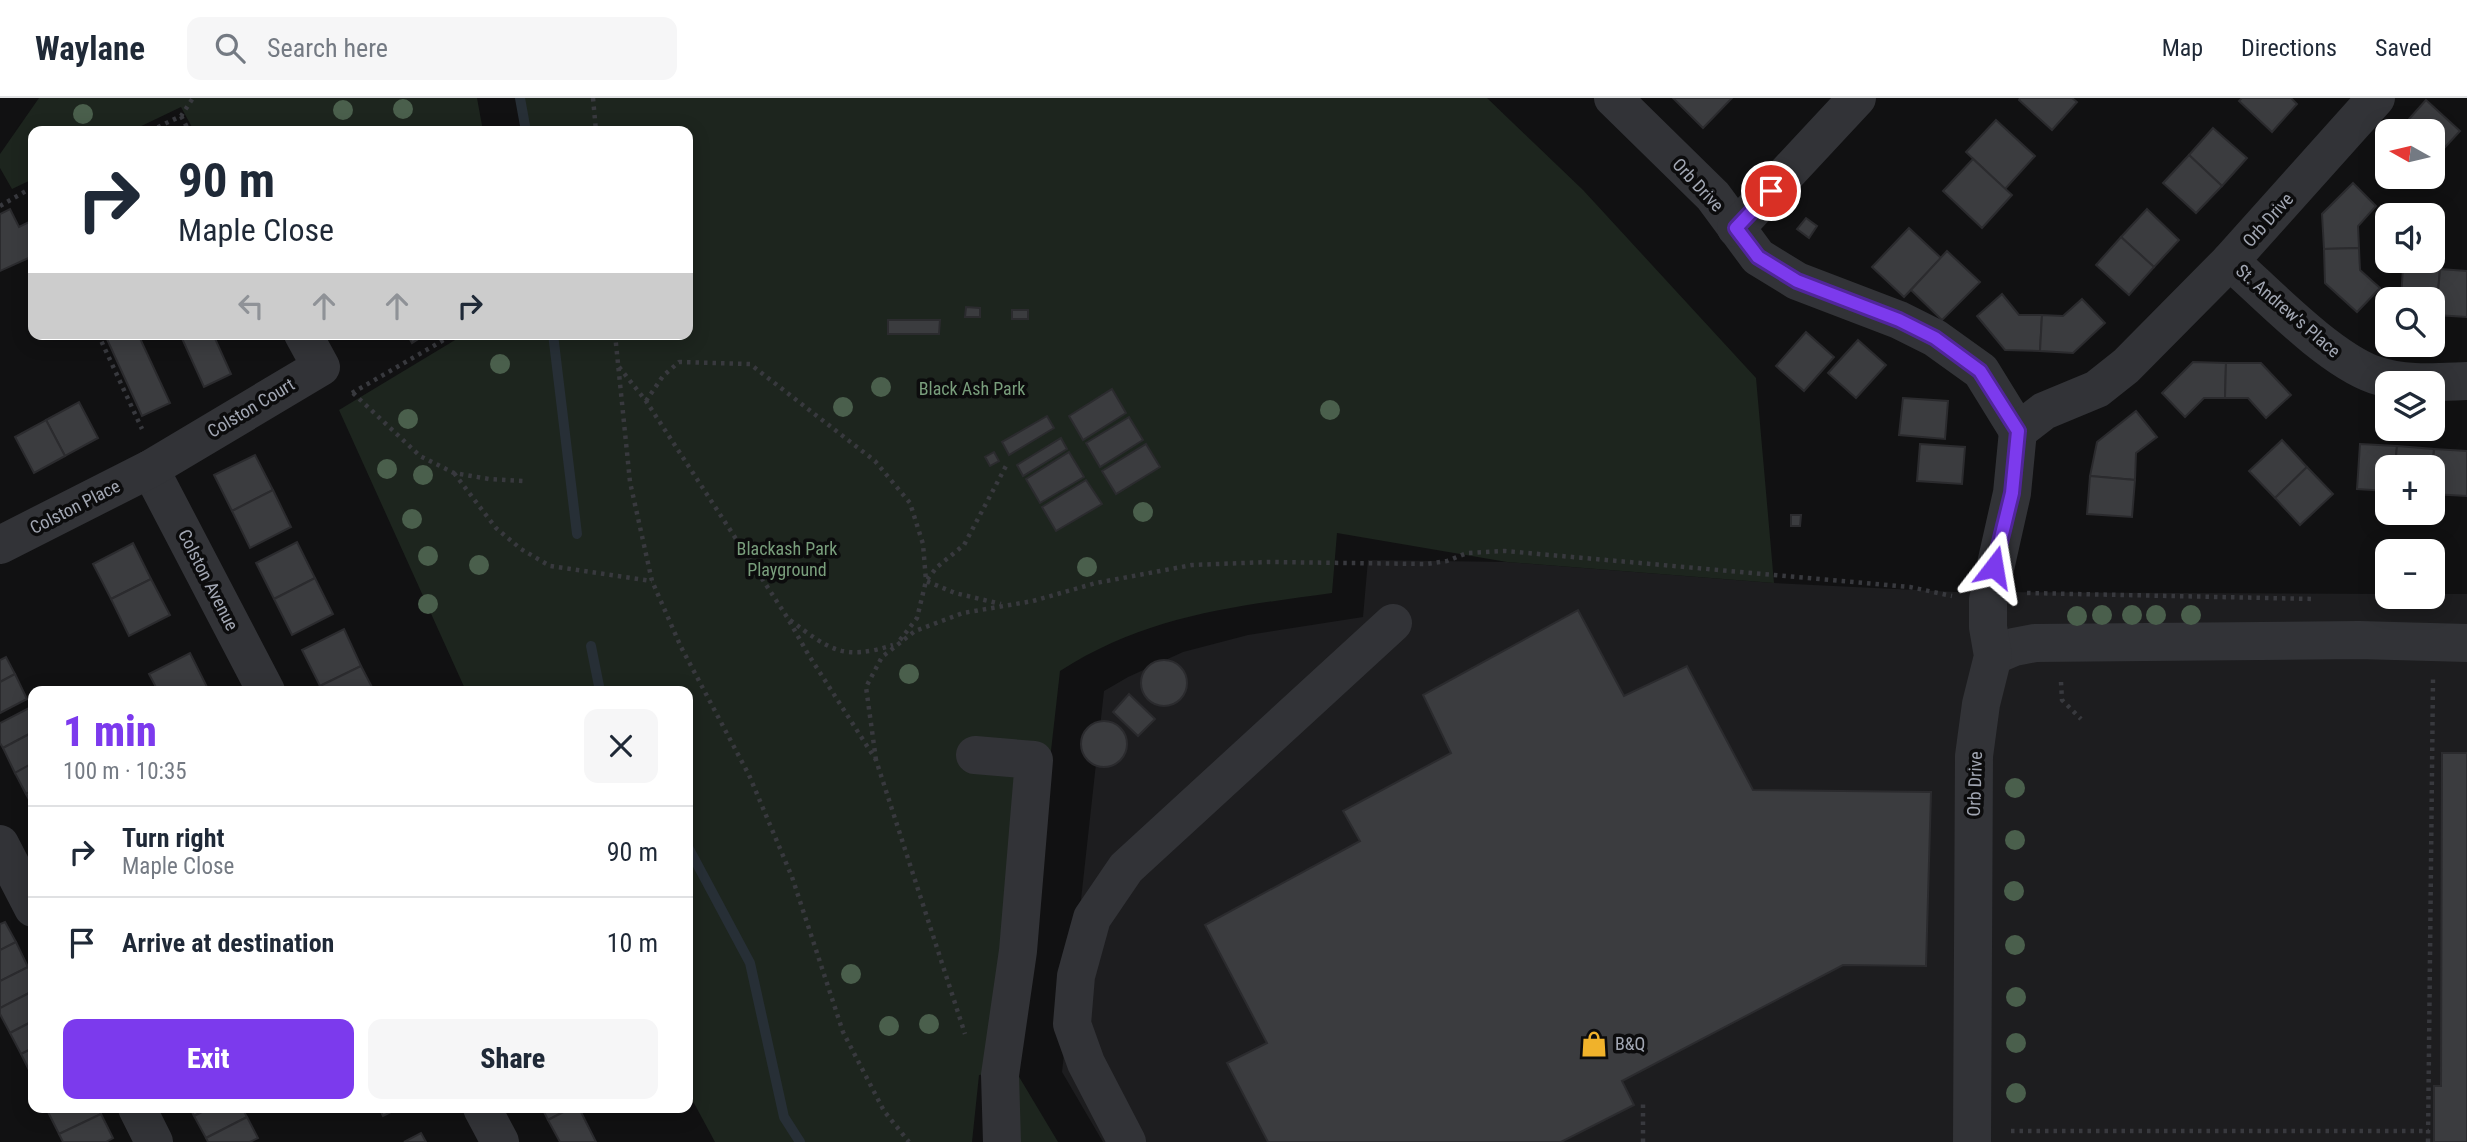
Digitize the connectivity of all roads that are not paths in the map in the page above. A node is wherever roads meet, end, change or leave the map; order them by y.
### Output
1 (1613, 98) edge
2 (1857, 98) edge
3 (2376, 98) edge
4 (1736, 228) junction
5 (2230, 261) junction
6 (312, 350) edge
7 (2467, 381) edge
8 (2018, 431) junction
9 (154, 467) junction
10 (0, 545) edge
11 (1393, 623) dead end
12 (2450, 642) edge
13 (1993, 656) junction
14 (264, 686) edge
15 (975, 755) dead end
16 (0, 844) edge
17 (28, 898) edge
18 (140, 1113) edge
19 (485, 1113) edge
20 (1986, 1137) edge
21 (155, 1142) edge
22 (500, 1142) edge
23 (1002, 1142) edge
24 (1127, 1142) edge

1 - 4 street, Orb Drive
2 - 4 street
3 - 5 street, Orb Drive
4 - 8 street, Orb Drive
5 - 7 street, St. Andrew's Place
5 - 8 street, Orb Drive
6 - 9 street, Colston Court
8 - 13 street, Orb Drive
9 - 10 street, Colston Place
9 - 14 street, Colston Avenue
11 - 24 street
12 - 13 street
13 - 20 street, Orb Drive
15 - 23 street
16 - 17 street
18 - 21 street
19 - 22 street

